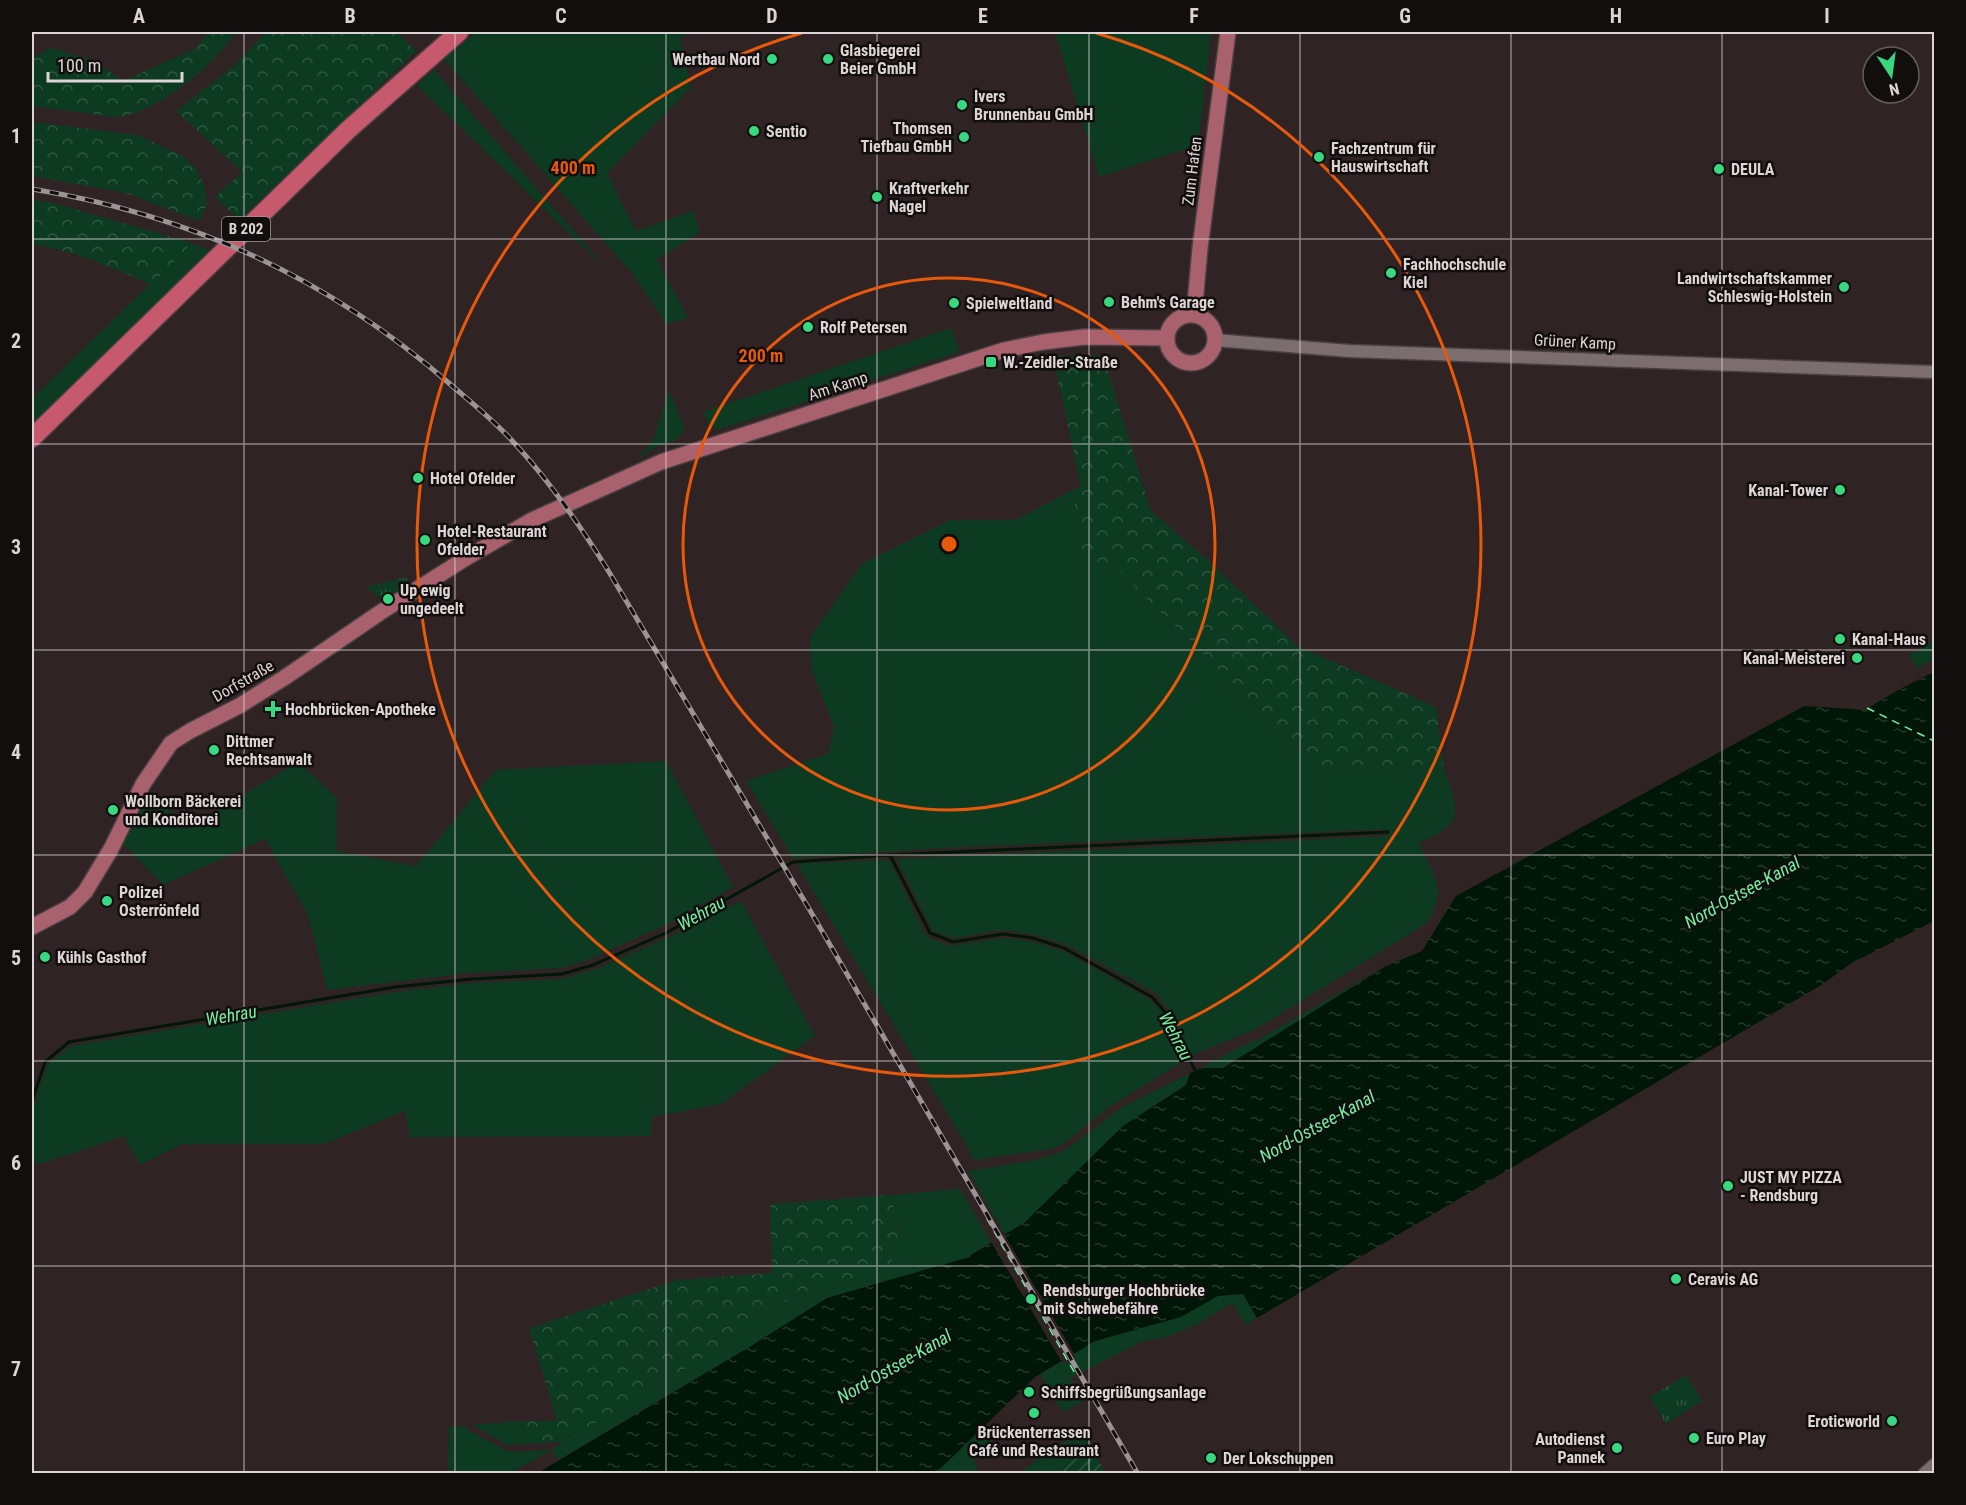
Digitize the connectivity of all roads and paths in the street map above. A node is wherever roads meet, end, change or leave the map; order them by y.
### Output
1 (459, 32) edge
2 (1228, 32) edge
3 (1194, 315) junction
4 (1167, 338) junction
5 (1215, 340) junction
6 (1935, 372) edge
7 (32, 438) edge
8 (532, 520) joint
9 (32, 927) edge
10 (1935, 1465) edge
11 (1924, 1473) edge

1 - 7 highway, B 202
2 - 3 main road, Zum Hafen
3 - 4 main road
3 - 5 main road
4 - 5 main road
4 - 8 main road, Am Kamp
5 - 6 street, Grüner Kamp
8 - 9 main road, Dorfstraße
10 - 11 street

